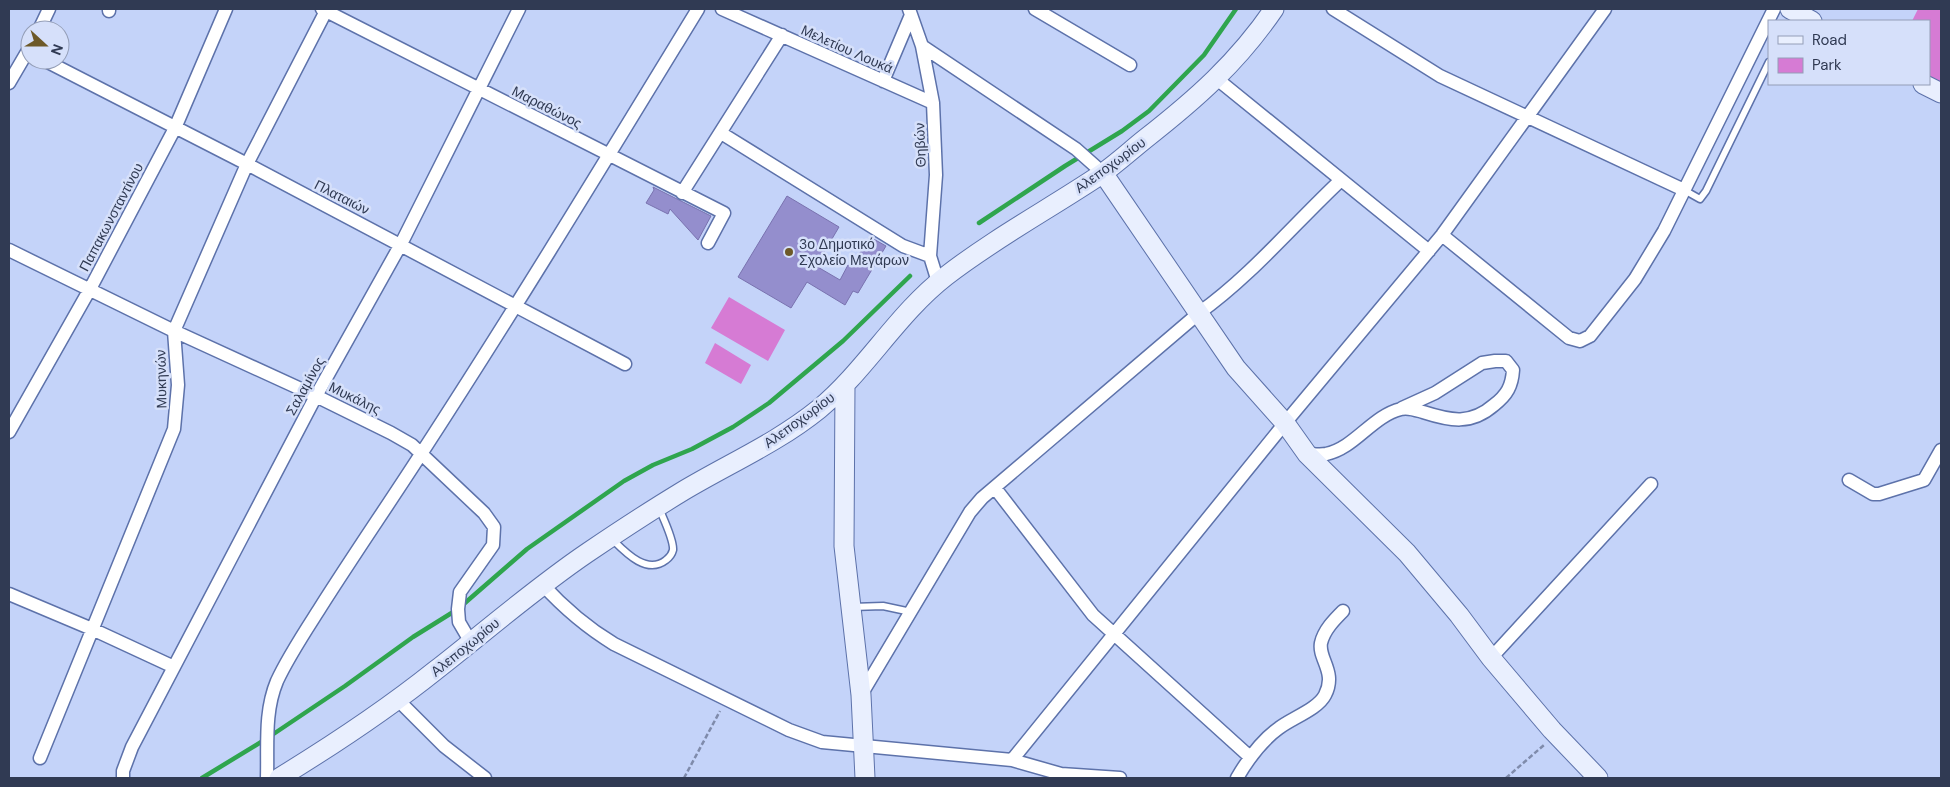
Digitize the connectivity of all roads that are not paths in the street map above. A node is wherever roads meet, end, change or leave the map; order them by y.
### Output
1 (226, 9) edge
2 (519, 9) edge
3 (698, 9) edge
4 (722, 9) edge
5 (1274, 9) edge
6 (1334, 9) edge
7 (1605, 9) edge
8 (325, 10) edge
9 (1041, 10) edge
10 (910, 12) edge
11 (1792, 12) edge
12 (1810, 20) edge
13 (1768, 21) edge
14 (782, 35) junction
15 (922, 46) junction
16 (1768, 64) edge
17 (20, 65) edge
18 (1130, 65) dead end
19 (63, 70) edge
20 (1217, 79) junction
21 (883, 82) junction
22 (9, 83) edge
23 (1925, 85) edge
24 (480, 90) junction
25 (1941, 93) edge
26 (933, 103) junction
27 (1528, 116) junction
28 (176, 128) junction
29 (721, 133) junction
30 (608, 156) junction
31 (247, 164) junction
32 (1100, 170) junction
33 (1341, 180) junction
34 (1684, 190) junction
35 (682, 193) junction
36 (1442, 236) junction
37 (708, 243) dead end
38 (402, 244) junction
39 (9, 250) edge
40 (1429, 252) junction
41 (930, 256) junction
42 (938, 282) junction
43 (90, 289) junction
44 (514, 306) junction
45 (1199, 313) junction
46 (174, 331) junction
47 (626, 364) dead end
48 (846, 384) junction
49 (316, 396) junction
50 (1402, 408) junction
51 (1285, 423) junction
52 (9, 432) edge
53 (1941, 450) edge
54 (421, 454) junction
55 (1307, 454) junction
56 (1849, 480) dead end
57 (1651, 484) dead end
58 (995, 488) junction
59 (658, 507) junction
60 (611, 538) junction
61 (542, 584) junction
62 (9, 594) edge
63 (851, 607) junction
64 (1343, 611) dead end
65 (911, 612) junction
66 (92, 628) junction
67 (1115, 635) junction
68 (473, 641) junction
69 (1491, 658) junction
70 (174, 667) junction
71 (861, 695) junction
72 (398, 700) junction
73 (865, 746) junction
74 (1250, 757) junction
75 (40, 758) dead end
76 (1012, 760) junction
77 (123, 778) edge
78 (267, 778) edge
79 (279, 778) edge
80 (485, 778) edge
81 (865, 778) edge
82 (1120, 778) edge
83 (1237, 778) edge
84 (1598, 778) edge

1 - 28 street, Παπακωνσταντίνου
2 - 24 street, Σαλαμίνος
3 - 30 street
4 - 14 street, Μελετίου Λουκά
5 - 20 main road, Αλεποχωρίου
6 - 27 street
7 - 27 street
8 - 24 street, Μαραθώνος
8 - 31 street, Μυκηνών
9 - 18 street
10 - 15 street, Θηβών
10 - 21 street
11 - 12 main road
13 - 34 street
14 - 21 street, Μελετίου Λουκά
14 - 29 street
15 - 26 street, Θηβών
15 - 32 street
16 - 34 lane
17 - 22 street
19 - 28 street, Πλαταιών
20 - 32 main road, Αλεποχωρίου
20 - 33 street
21 - 26 street, Μελετίου Λουκά
23 - 25 main road
24 - 30 street, Μαραθώνος
24 - 38 street, Σαλαμίνος
26 - 41 street, Θηβών
27 - 34 street
27 - 36 street
28 - 31 street, Πλαταιών
28 - 43 street, Παπακωνσταντίνου
29 - 35 street
29 - 41 street
30 - 35 street, Μαραθώνος
30 - 44 street
31 - 38 street, Πλαταιών
31 - 46 street, Μυκηνών
32 - 42 main road, Αλεποχωρίου
32 - 45 main road
33 - 40 street
33 - 45 street
34 - 36 street
35 - 37 street, Μαραθώνος
36 - 40 street
38 - 44 street, Πλαταιών
38 - 49 street, Σαλαμίνος
39 - 43 street, Μυκάλης
40 - 51 street
41 - 42 street, Θηβών
42 - 48 main road, Αλεποχωρίου
43 - 46 street, Μυκάλης
43 - 52 street, Παπακωνσταντίνου
44 - 47 street, Πλαταιών
44 - 54 street
45 - 51 main road
45 - 58 street
46 - 49 street, Μυκάλης
46 - 66 street, Μυκηνών
48 - 59 main road, Αλεποχωρίου
48 - 63 main road
49 - 54 street, Μυκάλης
49 - 70 street, Σαλαμίνος
50 - 50 street
50 - 55 street
51 - 55 main road
51 - 67 street
53 - 56 street
54 - 68 street, Μυκάλης
54 - 78 street
55 - 69 main road
57 - 69 street
58 - 65 street
58 - 67 street
59 - 60 main road, Αλεποχωρίου
59 - 60 lane
60 - 61 main road, Αλεποχωρίου
61 - 68 main road, Αλεποχωρίου
61 - 73 street
62 - 66 street
63 - 65 lane
63 - 71 main road
64 - 74 street
65 - 71 street
66 - 70 street
66 - 75 street, Μυκηνών
67 - 74 street
67 - 76 street
68 - 72 main road, Αλεποχωρίου
69 - 84 main road
70 - 77 street, Σαλαμίνος
71 - 73 main road
72 - 79 main road, Αλεποχωρίου
72 - 80 street
73 - 76 street
73 - 81 main road
74 - 83 street
76 - 82 street

